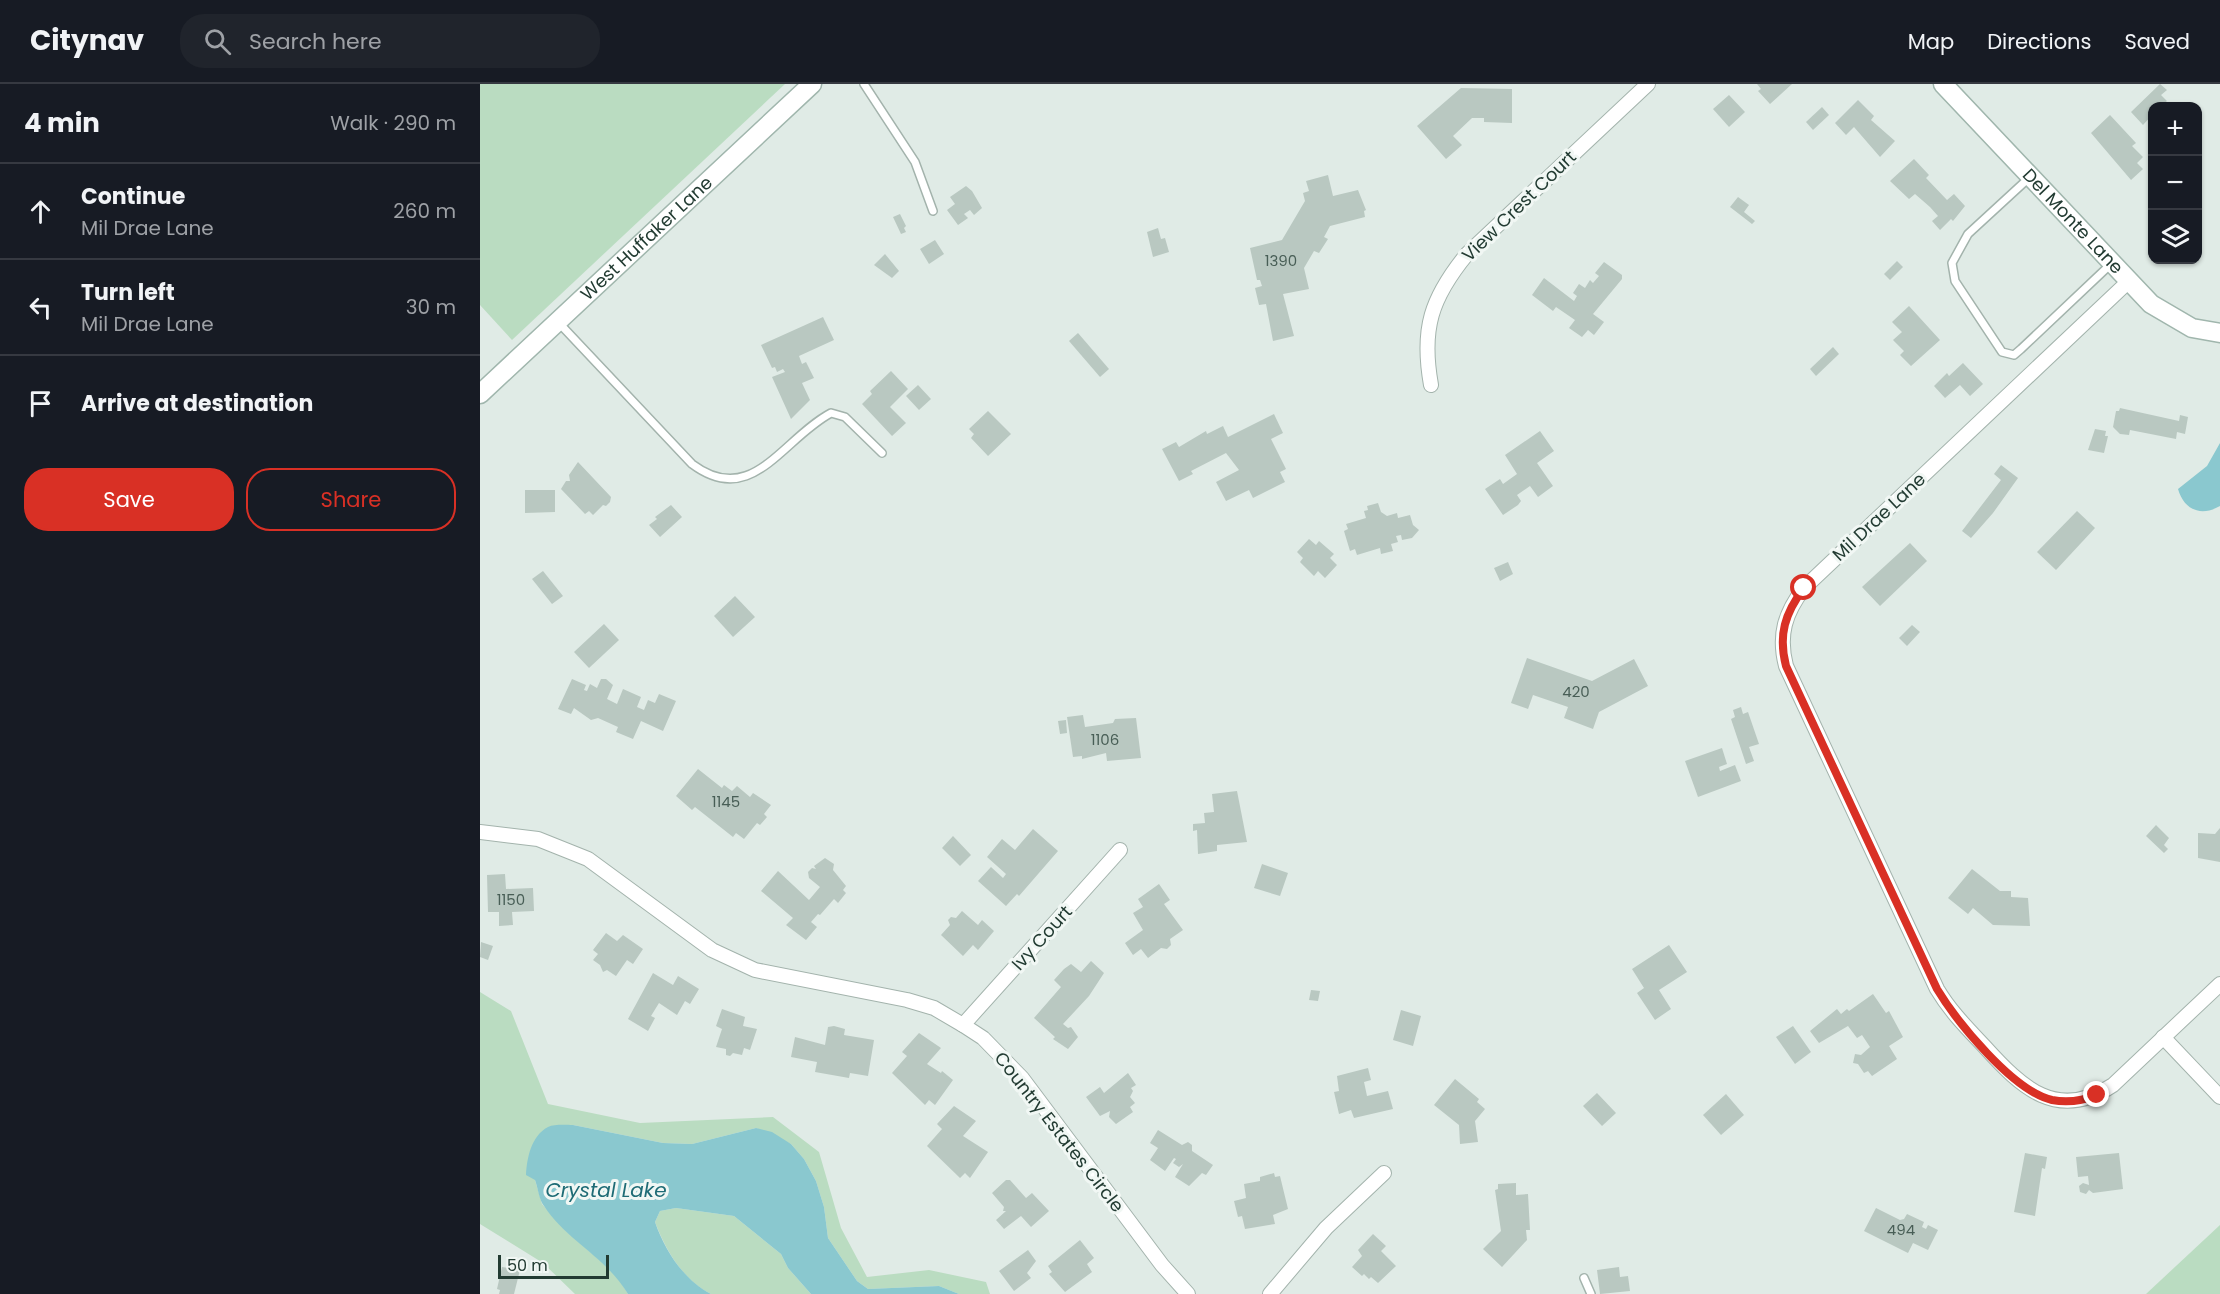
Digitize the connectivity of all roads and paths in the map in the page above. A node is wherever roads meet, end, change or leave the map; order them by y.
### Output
1 (812, 84) edge
2 (864, 84) edge
3 (1648, 84) edge
4 (1943, 84) edge
5 (2030, 177) junction
6 (933, 211) dead end
7 (2112, 263) junction
8 (2129, 281) junction
9 (557, 321) junction
10 (2220, 333) edge
11 (1431, 385) dead end
12 (480, 394) edge
13 (882, 453) dead end
14 (480, 832) edge
15 (1120, 850) dead end
16 (2220, 984) edge
17 (963, 1025) junction
18 (2163, 1037) junction
19 (2220, 1097) edge
20 (1384, 1173) dead end
21 (1584, 1278) dead end
22 (1188, 1294) edge
23 (1270, 1294) edge
24 (1591, 1294) edge

1 - 9 street, West Huffaker Lane
2 - 6 lane
3 - 11 street, View Crest Court
4 - 5 street, Del Monte Lane
5 - 7 street, Del Monte Lane
5 - 7 lane
7 - 8 street, Del Monte Lane
8 - 10 street, Del Monte Lane
8 - 18 street, Mil Drae Lane
9 - 12 street, West Huffaker Lane
9 - 13 lane
14 - 17 street, Country Estates Circle
15 - 17 street, Ivy Court
16 - 18 street, Mil Drae Lane
17 - 22 street, Country Estates Circle
18 - 19 street
20 - 23 street
21 - 24 lane

